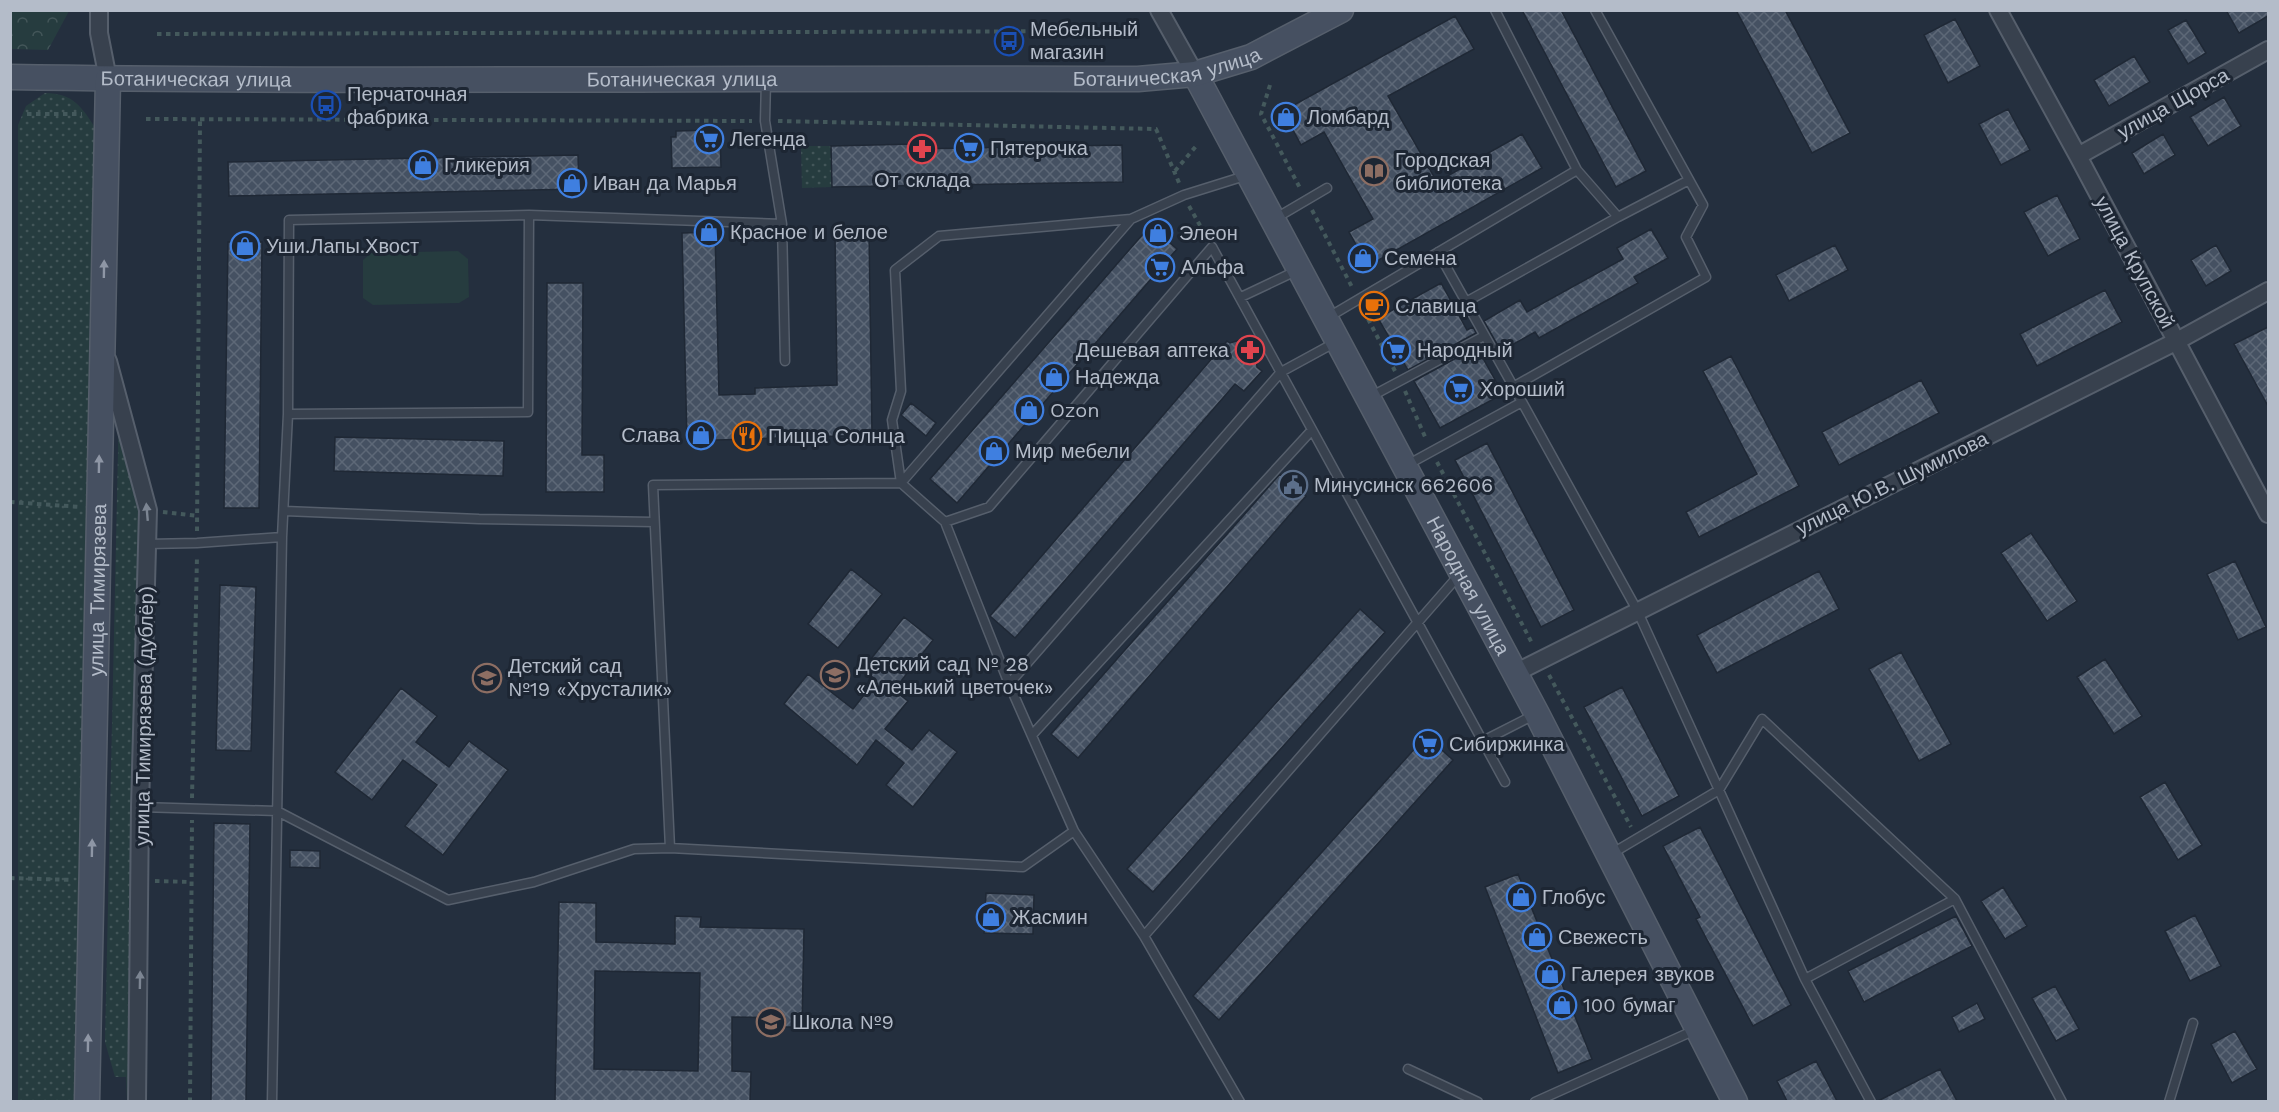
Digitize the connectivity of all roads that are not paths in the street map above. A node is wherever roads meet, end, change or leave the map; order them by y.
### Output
1 (99, 10) edge
2 (1159, 10) edge
3 (1341, 10) edge
4 (1495, 10) edge
5 (1595, 10) edge
6 (1998, 10) edge
7 (2268, 50) edge
8 (1195, 74) junction
9 (10, 77) edge
10 (766, 77) junction
11 (108, 79) junction
12 (2078, 156) junction
13 (1577, 170) junction
14 (1248, 174) junction
15 (1689, 180) junction
16 (1328, 188) dead end
17 (529, 215) junction
18 (1618, 217) junction
19 (1131, 219) junction
20 (1272, 220) junction
21 (782, 224) junction
22 (1438, 252) junction
23 (1299, 270) junction
24 (2268, 291) edge
25 (1241, 297) junction
26 (1466, 302) junction
27 (1325, 320) junction
28 (1484, 336) junction
29 (102, 337) junction
30 (2177, 341) junction
31 (1336, 342) junction
32 (785, 361) dead end
33 (1281, 372) junction
34 (1513, 387) junction
35 (1367, 399) junction
36 (1522, 402) junction
37 (288, 414) junction
38 (1312, 429) junction
39 (1402, 467) junction
40 (901, 483) junction
41 (285, 511) junction
42 (2268, 514) edge
43 (654, 522) junction
44 (945, 522) junction
45 (282, 537) junction
46 (147, 544) junction
47 (1461, 573) junction
48 (1637, 610) junction
49 (1418, 622) junction
50 (1515, 673) junction
51 (1009, 684) junction
52 (1537, 714) junction
53 (1032, 735) junction
54 (1483, 741) junction
55 (1505, 782) dead end
56 (1719, 790) junction
57 (140, 807) junction
58 (277, 811) junction
59 (1074, 831) junction
60 (670, 848) junction
61 (1609, 855) junction
62 (1955, 899) junction
63 (1144, 936) junction
64 (1805, 979) junction
65 (2193, 1023) dead end
66 (1698, 1029) junction
67 (1408, 1069) dead end
68 (87, 1101) edge
69 (137, 1101) edge
70 (272, 1101) edge
71 (1240, 1101) edge
72 (1478, 1101) edge
73 (1535, 1101) edge
74 (1736, 1101) edge
75 (1871, 1101) edge
76 (2062, 1101) edge
77 (2169, 1101) edge

1 - 11 street
2 - 8 street, Народная улица
3 - 8 street, Ботаническая улица
4 - 13 lane
5 - 15 lane
6 - 12 street, улица Крупской
7 - 12 street, улица Щорса
8 - 10 street, Ботаническая улица
8 - 14 street, Народная улица
9 - 11 street, Ботаническая улица
10 - 11 street, Ботаническая улица
10 - 21 lane
29 -> 11 street, улица Тимирязева
12 - 30 street, улица Крупской
13 - 18 lane
13 - 22 lane
14 - 19 lane
14 - 20 street, Народная улица
15 - 18 lane
15 - 34 lane
16 - 20 lane
17 - 21 lane
17 - 37 lane
17 - 37 lane
18 - 26 lane
19 - 40 lane
19 - 40 lane
20 - 23 street, Народная улица
21 - 32 lane
22 - 26 lane
22 - 27 lane
23 - 25 lane
23 - 27 street, Народная улица
24 - 30 street, улица Ю.В. Шумилова
25 - 33 lane
25 - 44 lane
26 - 28 lane
27 - 31 street, Народная улица
28 - 34 lane
28 - 35 lane
46 -> 29 street, улица Тимирязева (дублёр)
68 -> 29 street, улица Тимирязева
30 - 42 street, улица Крупской
30 - 48 street, улица Ю.В. Шумилова
31 - 33 lane
31 - 35 street, Народная улица
33 - 38 lane
33 - 51 lane
34 - 36 lane
35 - 39 street, Народная улица
36 - 39 lane
36 - 48 lane
37 - 41 lane
38 - 49 lane
38 - 53 lane
39 - 47 street, Народная улица
40 - 43 lane
40 - 44 lane
41 - 43 lane
41 - 45 lane
43 - 60 lane
44 - 51 lane
45 - 46 lane
45 - 58 lane
46 - 57 street, улица Тимирязева (дублёр)
47 - 49 lane
47 - 50 street, Народная улица
48 - 50 street, улица Ю.В. Шумилова
48 - 56 lane
49 - 54 lane
49 - 63 lane
50 - 52 street, Народная улица
51 - 53 lane
52 - 54 lane
52 - 61 street, Народная улица
53 - 59 lane
54 - 55 lane
56 - 61 lane
56 - 62 lane
56 - 64 lane
57 - 58 lane
69 -> 57 street, улица Тимирязева (дублёр)
58 - 60 lane
58 - 70 lane
59 - 60 lane
59 - 63 lane
61 - 66 street, Народная улица
62 - 64 lane
62 - 76 lane
63 - 71 lane
64 - 75 lane
65 - 77 lane
66 - 73 lane
66 - 74 street, Народная улица
67 - 72 lane

